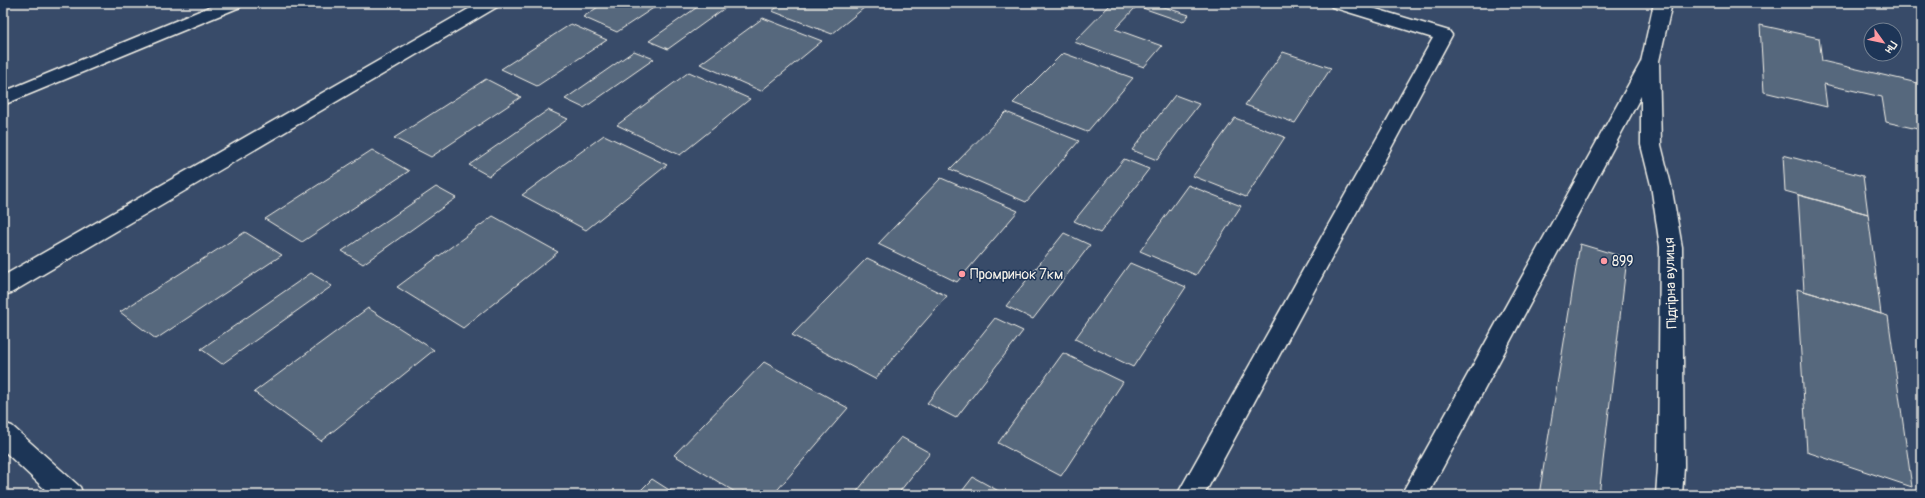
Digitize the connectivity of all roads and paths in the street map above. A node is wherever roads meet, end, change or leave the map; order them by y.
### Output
1 (234, 3) edge
2 (491, 3) edge
3 (1338, 3) edge
4 (1664, 3) edge
5 (1650, 61) junction
6 (3, 99) edge
7 (3, 287) edge
8 (3, 434) edge
9 (70, 495) edge
10 (1190, 495) edge
11 (1414, 495) edge
12 (1669, 495) edge

1 - 6 street
2 - 7 street
3 - 10 street
4 - 5 street, Підгірна вулиця
5 - 11 street
5 - 12 street, Підгірна вулиця
8 - 9 street

